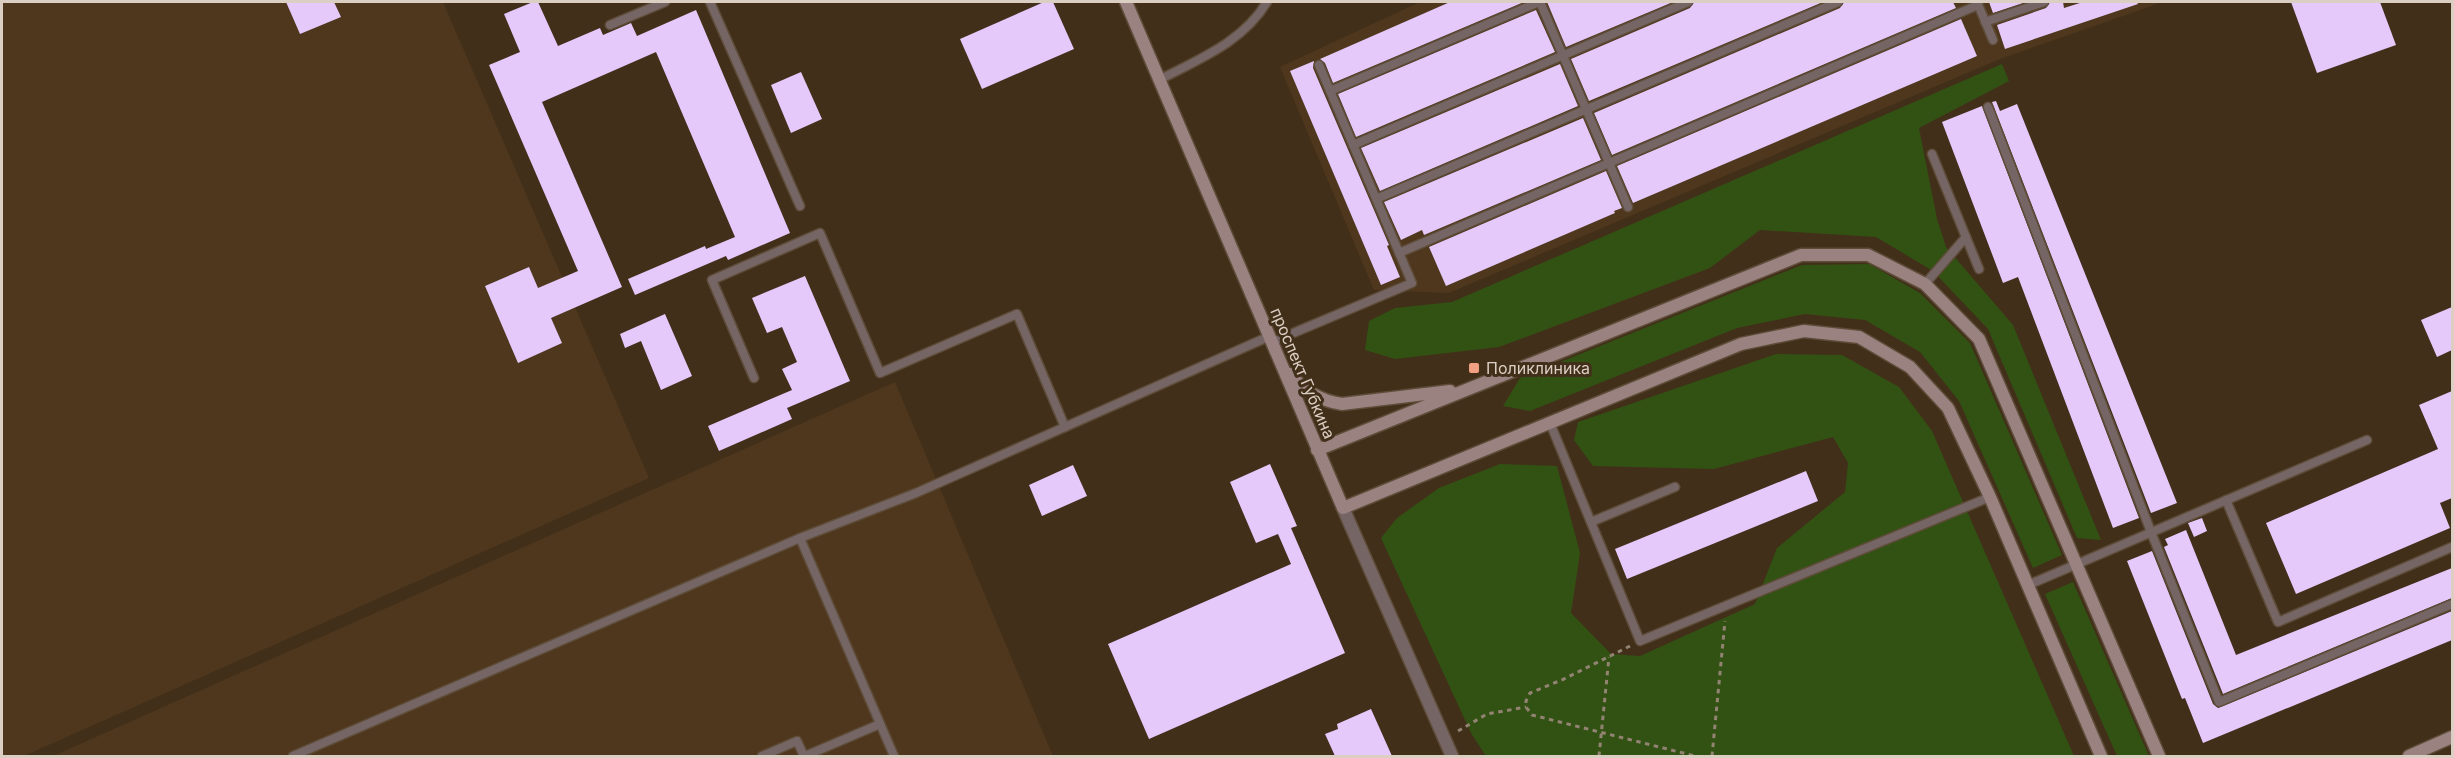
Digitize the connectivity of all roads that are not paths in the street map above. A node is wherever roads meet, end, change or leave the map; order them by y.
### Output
1 (665, 2) edge
2 (710, 2) edge
3 (1126, 2) edge
4 (1267, 2) edge
5 (1540, 2) edge
6 (1688, 2) edge
7 (1838, 2) edge
8 (2044, 2) edge
9 (1978, 3) edge
10 (1985, 21) junction
11 (610, 25) dead end
12 (1993, 40) dead end
13 (1563, 55) junction
14 (1319, 65) dead end
15 (1159, 80) junction
16 (1330, 91) junction
17 (1988, 107) dead end
18 (1586, 109) junction
19 (1353, 145) junction
20 (1932, 153) dead end
21 (1609, 163) junction
22 (1376, 199) junction
23 (800, 206) dead end
24 (1628, 207) dead end
25 (1966, 237) junction
26 (1399, 253) junction
27 (1979, 269) dead end
28 (1925, 284) junction
29 (1271, 339) junction
30 (1278, 357) junction
31 (754, 378) dead end
32 (1469, 388) junction
33 (1550, 423) junction
34 (1065, 427) junction
35 (2367, 440) dead end
36 (1317, 450) junction
37 (1675, 487) dead end
38 (1990, 497) junction
39 (2226, 500) junction
40 (1343, 508) junction
41 (1591, 522) junction
42 (2151, 532) junction
43 (800, 538) junction
44 (2452, 547) edge
45 (2076, 564) junction
46 (2028, 585) junction
47 (2452, 604) edge
48 (880, 724) junction
49 (2452, 737) edge
50 (2157, 751) edge
51 (293, 756) edge
52 (762, 756) edge
53 (804, 756) edge
54 (894, 756) edge
55 (1449, 756) edge
56 (2101, 756) edge
57 (2170, 756) edge
58 (2409, 756) edge

1 - 11 lane
2 - 23 lane
3 - 15 main road, проспект Губкина
4 - 15 lane
5 - 13 lane
5 - 16 lane
6 - 13 lane
7 - 18 lane
8 - 10 lane
9 - 10 lane
9 - 21 lane
10 - 12 lane
13 - 18 lane
13 - 19 lane
14 - 16 lane
15 - 29 main road, проспект Губкина
16 - 19 lane
17 - 42 lane
18 - 21 lane
18 - 22 lane
19 - 22 lane
20 - 25 lane
21 - 24 lane
21 - 26 lane
22 - 26 lane
25 - 27 lane
25 - 28 lane
26 - 29 lane
28 - 32 main road
28 - 45 main road
29 - 30 main road, проспект Губкина
29 - 34 lane
30 - 32 main road
30 - 36 main road, проспект Губкина
31 - 34 lane
32 - 36 main road
33 - 38 main road
33 - 40 main road
33 - 41 lane
34 - 43 lane
35 - 39 lane
36 - 40 main road, проспект Губкина
37 - 41 lane
38 - 41 lane
38 - 46 main road
39 - 42 lane
39 - 44 lane
40 - 55 street, проспект Губкина
42 - 45 lane
42 - 47 lane
43 - 48 lane
43 - 51 lane
45 - 46 lane
45 - 50 main road
46 - 56 main road
48 - 53 lane
48 - 54 lane
49 - 58 main road
50 - 57 main road
52 - 53 lane

